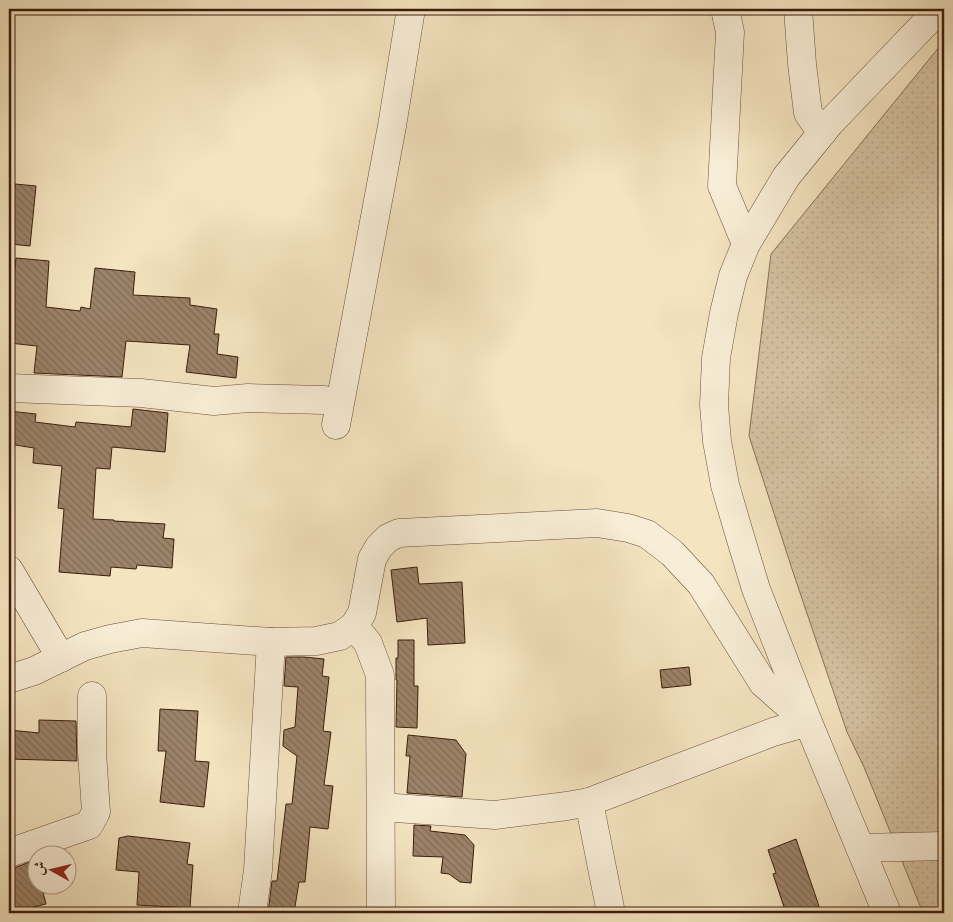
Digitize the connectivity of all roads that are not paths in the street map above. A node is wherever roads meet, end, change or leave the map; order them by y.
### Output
1 (412, 9) edge
2 (724, 9) edge
3 (798, 9) edge
4 (939, 9) edge
5 (822, 133) junction
6 (746, 244) junction
7 (9, 388) edge
8 (324, 400) dead end
9 (336, 425) dead end
10 (9, 570) edge
11 (354, 626) junction
12 (271, 642) junction
13 (61, 658) junction
14 (9, 679) edge
15 (92, 696) dead end
16 (808, 722) junction
17 (589, 802) junction
18 (381, 807) junction
19 (944, 846) edge
20 (860, 848) junction
21 (9, 853) edge
22 (252, 913) edge
23 (381, 913) edge
24 (611, 913) edge
25 (887, 913) edge

1 - 9 street
2 - 6 street
3 - 5 street
4 - 5 street
5 - 6 street
6 - 16 street
7 - 8 street
10 - 13 street
11 - 12 street
11 - 16 street
11 - 18 street
12 - 13 street
12 - 22 street
13 - 14 street
15 - 21 street
16 - 17 street
16 - 20 street
17 - 18 street
17 - 24 street
18 - 23 street
19 - 20 street
20 - 25 street

